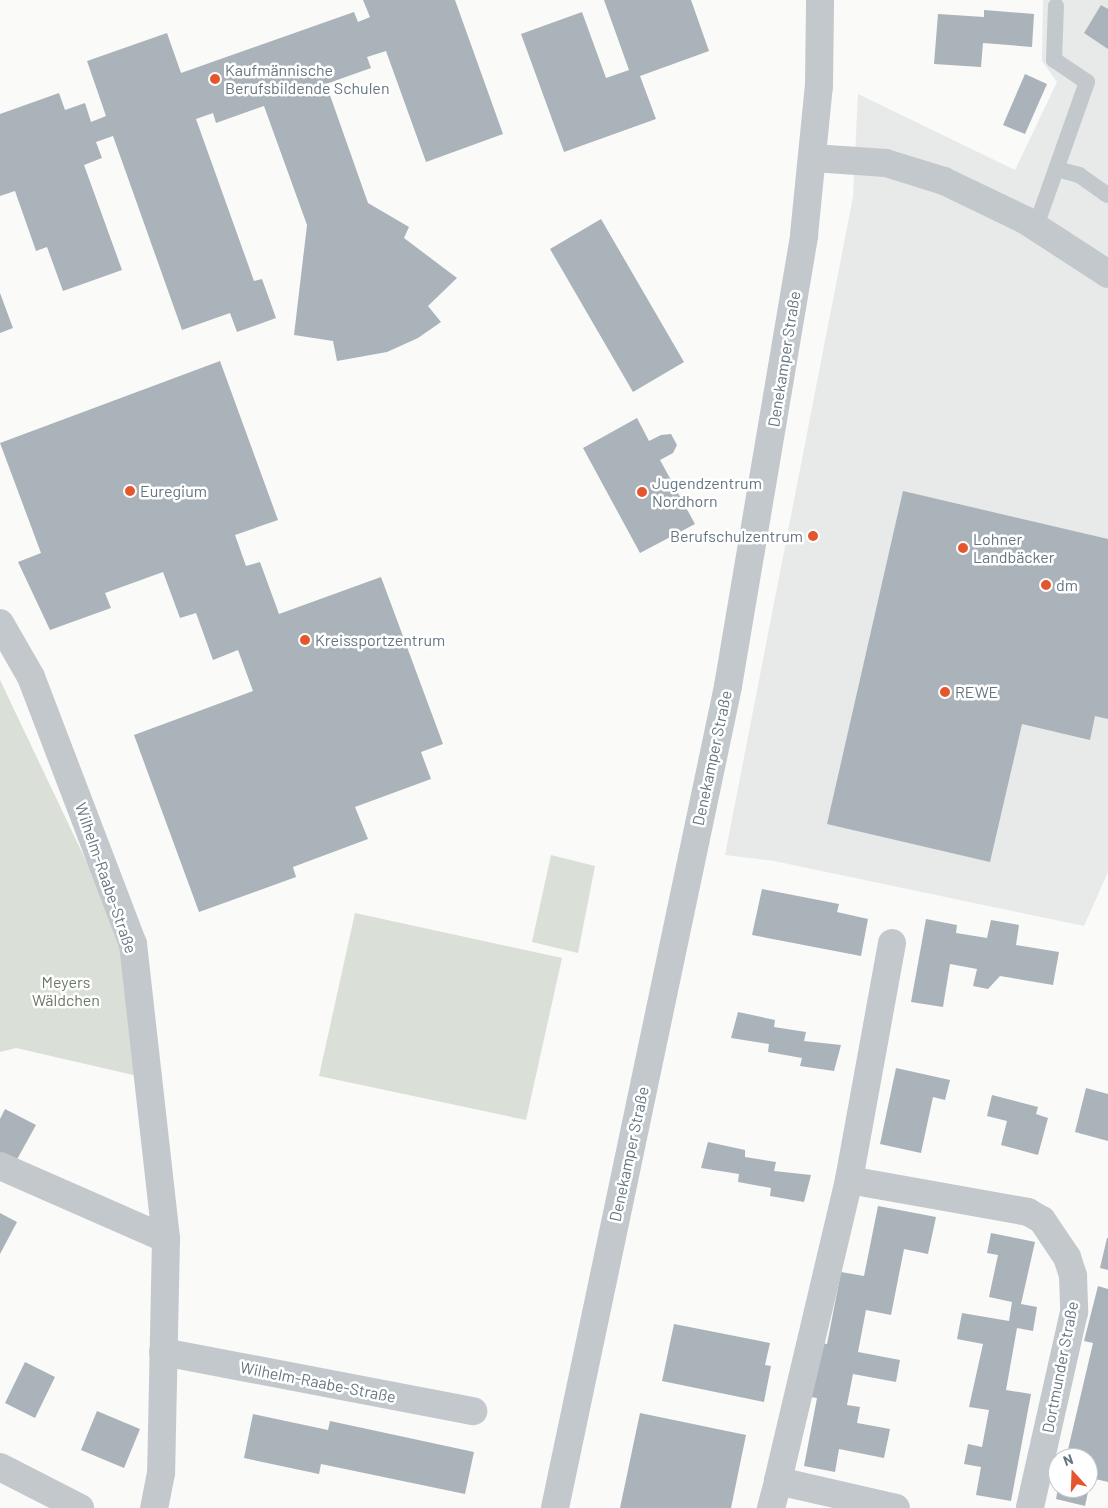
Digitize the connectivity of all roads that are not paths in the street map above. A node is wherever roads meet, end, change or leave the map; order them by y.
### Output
1 (820, 0) edge
2 (1056, 6) dead end
3 (813, 158) junction
4 (1057, 169) junction
5 (1108, 195) edge
6 (1036, 226) junction
7 (1108, 274) edge
8 (0, 623) edge
9 (892, 943) dead end
10 (0, 1166) edge
11 (849, 1180) junction
12 (166, 1239) junction
13 (164, 1352) junction
14 (473, 1411) dead end
15 (0, 1467) edge
16 (778, 1481) junction
17 (80, 1508) edge
18 (154, 1508) edge
19 (555, 1508) edge
20 (771, 1508) edge
21 (896, 1508) edge
22 (1030, 1508) edge

1 - 3 street, Denekamper Straße
2 - 4 lane
3 - 6 street
3 - 19 street, Denekamper Straße
4 - 5 lane
4 - 6 lane
6 - 7 street
8 - 12 street, Wilhelm-Raabe-Straße
9 - 11 street
10 - 12 street
11 - 16 street
11 - 22 street, Dortmunder Straße
12 - 13 street, Wilhelm-Raabe-Straße
13 - 14 street, Wilhelm-Raabe-Straße
13 - 18 street, Wilhelm-Raabe-Straße
15 - 17 street
16 - 20 street
16 - 21 street

